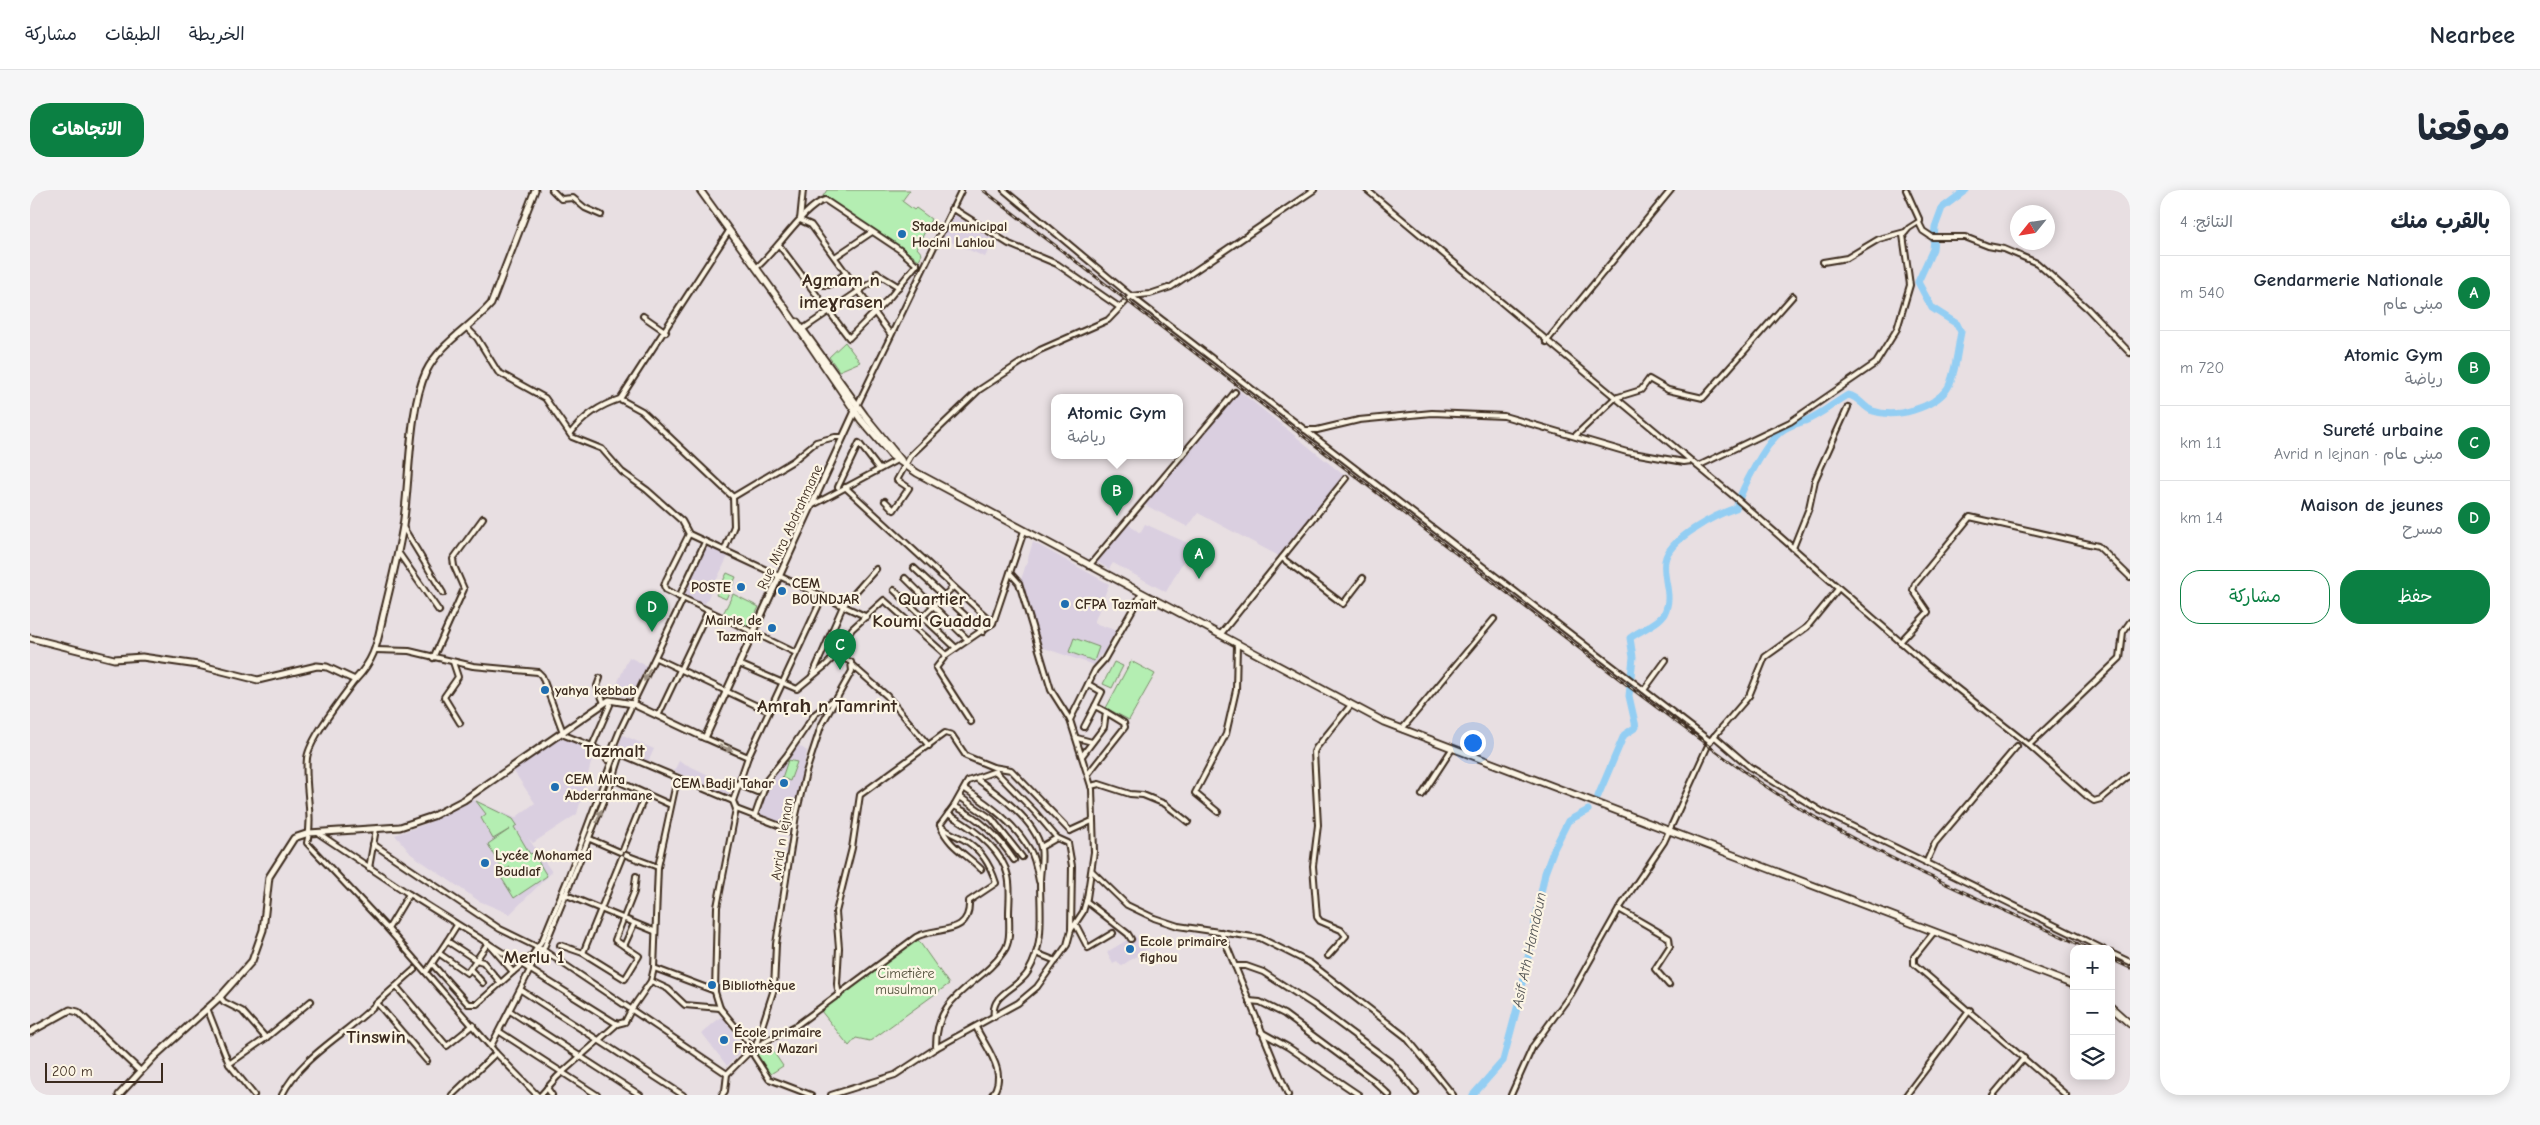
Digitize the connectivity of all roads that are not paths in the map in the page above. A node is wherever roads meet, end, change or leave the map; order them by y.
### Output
1 (535, 190) edge
2 (552, 190) edge
3 (700, 190) edge
4 (802, 190) edge
5 (1004, 190) edge
6 (1314, 190) edge
7 (1367, 190) edge
8 (1671, 190) edge
9 (1906, 190) edge
10 (960, 191) dead end
11 (950, 209) junction
12 (601, 215) dead end
13 (800, 220) junction
14 (1919, 223) junction
15 (729, 231) junction
16 (872, 232) junction
17 (1905, 232) junction
18 (779, 245) junction
19 (835, 257) junction
20 (1823, 262) dead end
21 (917, 264) junction
22 (756, 268) junction
23 (923, 268) junction
24 (877, 272) dead end
25 (846, 273) junction
26 (881, 276) junction
27 (824, 285) dead end
28 (899, 287) junction
29 (860, 291) junction
30 (1130, 296) junction
31 (1793, 296) dead end
32 (1119, 307) junction
33 (785, 308) junction
34 (828, 312) junction
35 (875, 312) junction
36 (643, 316) dead end
37 (467, 328) junction
38 (803, 329) junction
39 (666, 332) junction
40 (892, 335) junction
41 (1546, 342) junction
42 (2130, 353) edge
43 (1235, 392) dead end
44 (1615, 398) junction
45 (620, 399) junction
46 (1848, 407) dead end
47 (856, 409) junction
48 (1305, 430) junction
49 (570, 434) junction
50 (1576, 436) junction
51 (843, 437) junction
52 (1183, 454) edge
53 (1179, 459) edge
54 (897, 460) junction
55 (1691, 461) junction
56 (906, 465) junction
57 (1698, 466) junction
58 (879, 469) junction
59 (1346, 478) dead end
60 (838, 487) dead end
61 (845, 487) junction
62 (733, 497) junction
63 (886, 501) dead end
64 (811, 506) junction
65 (484, 518) dead end
66 (403, 527) junction
67 (1024, 531) junction
68 (689, 534) junction
69 (705, 542) junction
70 (1793, 548) junction
71 (397, 550) junction
72 (724, 551) junction
73 (1282, 558) junction
74 (1090, 566) junction
75 (914, 568) dead end
76 (876, 569) dead end
77 (1010, 572) junction
78 (779, 576) junction
79 (2130, 577) edge
80 (905, 578) dead end
81 (1364, 578) dead end
82 (952, 587) junction
83 (1838, 589) junction
84 (894, 590) dead end
85 (443, 593) dead end
86 (1142, 593) junction
87 (823, 596) junction
88 (943, 596) junction
89 (681, 598) junction
90 (844, 606) junction
91 (933, 606) junction
92 (439, 611) dead end
93 (708, 611) junction
94 (922, 616) junction
95 (866, 617) junction
96 (1494, 619) dead end
97 (2130, 622) edge
98 (992, 623) junction
99 (913, 626) junction
100 (983, 632) junction
101 (753, 633) junction
102 (1220, 635) junction
103 (30, 638) edge
104 (968, 640) junction
105 (1900, 642) junction
106 (1237, 644) junction
107 (956, 648) junction
108 (376, 650) junction
109 (796, 653) junction
110 (836, 655) junction
111 (946, 655) junction
112 (434, 658) junction
113 (656, 658) junction
114 (1666, 660) dead end
115 (452, 662) junction
116 (739, 664) junction
117 (853, 666) junction
118 (680, 670) junction
119 (600, 678) dead end
120 (811, 678) junction
121 (355, 680) junction
122 (782, 683) junction
123 (1088, 684) junction
124 (1644, 690) junction
125 (726, 692) junction
126 (834, 700) junction
127 (606, 701) junction
128 (632, 704) junction
129 (1095, 706) junction
130 (1351, 706) junction
131 (821, 708) junction
132 (768, 711) junction
133 (828, 711) junction
134 (1106, 712) junction
135 (658, 716) junction
136 (1070, 720) junction
137 (971, 722) dead end
138 (460, 723) dead end
139 (1084, 727) dead end
140 (1402, 729) junction
141 (562, 731) junction
142 (1714, 736) junction
143 (705, 738) junction
144 (1077, 738) junction
145 (1710, 741) junction
146 (1092, 742) junction
147 (2029, 745) junction
148 (592, 746) junction
149 (929, 746) junction
150 (2017, 746) dead end
151 (1452, 749) junction
152 (613, 753) junction
153 (605, 754) junction
154 (621, 754) junction
155 (1082, 756) junction
156 (748, 757) junction
157 (1002, 768) junction
158 (996, 772) junction
159 (1088, 774) junction
160 (2130, 776) edge
161 (614, 779) junction
162 (677, 779) junction
163 (767, 779) junction
164 (977, 779) junction
165 (737, 784) junction
166 (1091, 786) junction
167 (965, 789) junction
168 (646, 793) junction
169 (1422, 795) dead end
170 (960, 797) junction
171 (733, 801) junction
172 (671, 805) junction
173 (954, 806) junction
174 (736, 809) junction
175 (1218, 812) dead end
176 (948, 814) junction
177 (755, 815) junction
178 (1092, 821) junction
179 (1188, 822) dead end
180 (940, 825) junction
181 (783, 827) dead end
182 (376, 828) junction
183 (1070, 831) junction
184 (317, 832) junction
185 (1668, 832) junction
186 (309, 833) junction
187 (1056, 838) junction
188 (590, 839) junction
189 (1068, 842) junction
190 (373, 844) junction
191 (1041, 847) junction
192 (623, 854) junction
193 (1022, 857) dead end
194 (1014, 860) dead end
195 (1926, 863) junction
196 (658, 867) junction
197 (369, 868) junction
198 (981, 869) dead end
199 (1092, 870) junction
200 (636, 876) dead end
201 (1040, 885) junction
202 (409, 894) junction
203 (564, 894) junction
204 (1086, 901) junction
205 (1619, 909) junction
206 (600, 910) junction
207 (623, 919) junction
208 (634, 924) junction
209 (457, 925) junction
210 (1076, 925) junction
211 (388, 929) junction
212 (1071, 930) junction
213 (654, 931) junction
214 (1221, 932) junction
215 (1934, 932) junction
216 (1113, 933) dead end
217 (1131, 939) dead end
218 (447, 941) junction
219 (488, 943) junction
220 (560, 945) dead end
221 (2095, 945) edge
222 (624, 946) junction
223 (540, 949) junction
224 (583, 953) junction
225 (1036, 953) junction
226 (440, 954) junction
227 (2115, 955) edge
228 (1328, 956) dead end
229 (534, 957) junction
230 (476, 960) junction
231 (1056, 961) junction
232 (2130, 962) edge
233 (523, 963) junction
234 (433, 965) junction
235 (1235, 966) junction
236 (531, 968) junction
237 (654, 968) junction
238 (415, 969) dead end
239 (470, 969) junction
240 (427, 971) junction
241 (513, 972) junction
242 (651, 981) junction
243 (500, 982) junction
244 (482, 983) dead end
245 (2070, 983) edge
246 (1669, 985) dead end
247 (396, 986) junction
248 (521, 990) junction
249 (715, 992) junction
250 (840, 995) junction
251 (220, 997) junction
252 (1249, 1001) junction
253 (311, 1002) dead end
254 (377, 1003) junction
255 (207, 1008) junction
256 (720, 1008) junction
257 (631, 1010) junction
258 (1970, 1010) junction
259 (510, 1011) junction
260 (2115, 1011) edge
261 (994, 1017) junction
262 (616, 1024) junction
263 (2130, 1024) edge
264 (473, 1025) junction
265 (976, 1027) junction
266 (30, 1032) edge
267 (500, 1032) junction
268 (1261, 1032) junction
269 (266, 1038) junction
270 (599, 1040) junction
271 (491, 1046) junction
272 (755, 1046) junction
273 (936, 1048) junction
274 (496, 1053) junction
275 (581, 1057) junction
276 (2024, 1058) junction
277 (427, 1061) dead end
278 (229, 1064) junction
279 (140, 1071) junction
280 (562, 1072) junction
281 (727, 1074) junction
282 (547, 1088) junction
283 (1416, 1093) dead end
284 (725, 1094) edge
285 (1907, 1094) dead end
286 (119, 1095) edge
287 (254, 1095) edge
288 (282, 1095) edge
289 (452, 1095) edge
290 (539, 1095) edge
291 (552, 1095) edge
292 (598, 1095) edge
293 (640, 1095) edge
294 (684, 1095) edge
295 (810, 1095) edge
296 (831, 1095) edge
297 (992, 1095) edge
298 (1288, 1095) edge
299 (1359, 1095) edge
300 (1389, 1095) edge
301 (1453, 1095) edge
302 (1511, 1095) edge
303 (1993, 1095) edge
304 (2066, 1095) edge

1 - 37 main road
2 - 12 street
3 - 15 main road
4 - 13 street
5 - 30 street
6 - 30 street
7 - 41 street
8 - 41 street
9 - 14 street
10 - 11 street
11 - 23 street
11 - 32 street
13 - 16 street
13 - 18 street
13 - 19 street
14 - 17 street
14 - 42 street
15 - 22 main road
15 - 39 street
16 - 19 street
16 - 21 street
17 - 20 street
17 - 57 street
18 - 22 street
18 - 34 street
19 - 25 street
21 - 23 street
21 - 28 street
22 - 33 main road
23 - 40 street
24 - 26 street
25 - 27 street
25 - 29 street
26 - 28 street
26 - 29 street
28 - 35 street
29 - 34 street
29 - 35 street
30 - 32 street
30 - 48 street
31 - 44 street
32 - 56 street
33 - 38 main road
33 - 47 main road
34 - 35 street
34 - 38 street
35 - 40 street
36 - 39 street
37 - 49 street
37 - 66 main road
38 - 47 main road
39 - 45 street
40 - 47 street
41 - 44 street
43 - 52 street
44 - 50 street
44 - 55 street
45 - 49 street
45 - 62 street
46 - 70 street
47 - 51 main road, Rue Mira Abdrahmane
47 - 54 main road
47 - 56 main road
48 - 50 street
48 - 124 street
49 - 68 street
50 - 55 street
51 - 62 street
51 - 64 main road, Rue Mira Abdrahmane
53 - 74 street
54 - 56 main road
54 - 58 street
55 - 57 street
56 - 63 street
56 - 67 main road
57 - 70 street
58 - 60 street
58 - 61 street
59 - 73 street
61 - 64 street
61 - 82 street
62 - 72 street
64 - 78 main road, Rue Mira Abdrahmane
65 - 112 street
66 - 71 main road
66 - 85 street
67 - 74 main road
67 - 77 street
68 - 69 street
68 - 89 street
69 - 72 street
69 - 89 street
70 - 83 street
71 - 92 street
71 - 108 main road
72 - 78 street
73 - 81 street
73 - 102 street
74 - 86 main road
75 - 88 street
76 - 90 street
77 - 98 street
77 - 136 street
78 - 87 street
78 - 101 main road, Rue Mira Abdrahmane
79 - 105 street
80 - 91 street
82 - 88 street
82 - 98 street
83 - 105 street
83 - 142 street
84 - 94 street
86 - 102 main road
86 - 123 street
87 - 90 street
87 - 109 street
88 - 91 street
88 - 100 street
89 - 93 street
89 - 113 street
90 - 95 street
90 - 120 street
91 - 94 street
91 - 104 street
93 - 101 street
93 - 118 street
94 - 99 street
94 - 107 street
95 - 99 street
95 - 110 street
96 - 140 street
97 - 147 street
98 - 100 street
99 - 111 street
100 - 104 street
101 - 109 street
101 - 116 main road, Rue Mira Abdrahmane
102 - 106 main road
103 - 121 main road
104 - 107 street
105 - 147 street
106 - 130 main road
106 - 175 street
107 - 111 street
108 - 112 street
108 - 121 main road
109 - 122 street
110 - 117 street
110 - 120 street
111 - 137 street
112 - 115 street
113 - 118 street
113 -> 128 street
114 - 124 street
115 - 138 street
115 - 141 street
116 - 122 street
116 - 125 main road, Rue Mira Abdrahmane
117 - 126 street, Avrid n lejnan
117 - 149 street
118 - 125 street
118 - 135 street
119 - 127 street
120 - 122 street
121 - 186 street
122 - 132 street
123 - 129 street
123 - 136 street
124 - 145 street
125 - 132 street
125 - 143 main road, Rue Mira Abdrahmane
126 - 131 street
126 - 133 street, Avrid n lejnan
127 - 128 main road
127 - 141 main road
127 - 148 street
128 - 135 main road
128 - 152 street
129 - 134 street
129 - 139 street
130 - 140 main road
130 - 228 street
131 - 133 street
131 - 163 street
132 - 156 street
133 - 272 street, Avrid n lejnan
134 - 146 street
134 - 159 street
135 - 143 main road
136 - 144 street
140 - 151 main road
141 - 148 street
141 - 182 main road
142 - 145 street
142 - 195 street
143 -> 156 street
144 - 146 street
144 - 155 street
145 - 185 street
146 - 155 street
147 - 160 street
148 - 153 street
149 - 157 street
149 - 250 street
150 - 195 street
151 - 169 street
151 - 185 main road
152 - 153 street
152 - 153 street
152 - 154 street
152 - 203 street
154 - 161 street
154 - 162 street
155 - 159 street
156 - 165 street
157 - 158 street
157 - 183 street
158 - 164 street
158 - 187 street
159 - 166 street
161 - 168 street
188 -> 161 street
162 - 171 street
162 - 172 street
163 - 165 street
163 - 177 street
164 - 167 street
164 - 191 street
165 - 171 street
166 - 178 street
166 - 179 street
167 - 170 street
167 - 201 street
168 - 172 street
168 - 192 street
170 - 173 street
170 - 193 street
171 - 174 street
172 - 196 street
173 - 176 street
173 - 194 street
174 - 177 street
174 - 249 street
176 - 180 street
176 - 273 street
177 - 181 street
178 - 183 street
178 - 199 street
180 - 198 street
180 - 250 street
182 - 184 main road
182 - 190 street
183 - 189 street
184 - 186 main road
184 - 197 street
185 - 205 street
185 - 215 main road
186 - 211 street
186 - 251 main road
187 - 189 street
187 - 191 street
188 - 192 street
188 - 203 street
189 - 212 street
190 - 197 street
190 - 223 street
191 - 201 street
192 - 196 street
192 - 206 street
195 - 221 street
196 - 213 street
197 - 202 street
199 - 204 street
199 - 214 street
200 - 207 street
201 - 225 street
202 - 209 street
202 - 211 street
203 - 206 street
203 - 223 street
204 - 210 street
204 - 217 street
205 - 246 street
205 - 302 street
206 - 207 street
206 - 224 street
207 - 208 street
207 - 222 street
208 - 213 street
208 - 222 street
209 - 218 street
209 - 219 street
210 - 212 street
210 - 216 street
211 - 240 street
212 - 231 street
213 - 237 street
214 - 235 street
214 - 301 street
215 - 245 main road
215 - 258 street
218 - 226 street
218 - 230 street
219 - 230 street
219 - 233 street
219 - 241 street
220 - 224 street
222 - 224 street
223 - 229 street
223 - 257 street
225 - 231 street
225 - 261 street
226 - 234 street
226 - 239 street
227 - 232 street
229 - 233 street
229 - 236 street
230 - 239 street
230 - 243 street
231 - 261 street
233 - 236 street
233 - 241 street
234 - 240 street
234 - 243 street
235 - 252 street
235 - 283 street
236 - 248 street
236 - 262 street
237 - 242 street
237 - 249 street
238 - 247 street
239 - 244 street
240 - 264 street
241 - 243 street
242 - 256 street
242 - 257 street
247 - 254 street
247 - 264 street
248 - 259 street
248 - 270 street
249 - 256 street
250 - 272 street
251 - 255 main road
251 - 269 street
252 - 268 street
252 - 300 street
253 - 269 street
254 - 277 street
254 - 288 street
255 - 278 street
255 - 279 main road
256 - 272 street
257 - 262 street
257 - 281 street
258 - 276 street
258 - 285 street
259 - 267 street
259 - 275 street
260 - 263 main road
261 - 265 street
262 - 270 street
264 - 271 street
265 - 273 street
265 - 297 street
266 - 279 main road
267 - 271 street
267 - 280 street
268 - 298 street
268 - 299 street
269 - 278 street
270 - 275 street
270 - 294 street
271 - 274 street
272 - 281 street
272 - 295 street
273 - 296 street
274 - 289 street
274 - 290 street
275 - 280 street
275 - 293 street
276 - 303 street
276 - 304 street
278 - 287 street
279 - 286 main road
280 - 282 street
280 - 292 street
281 - 284 street
282 - 290 street
282 - 291 street

